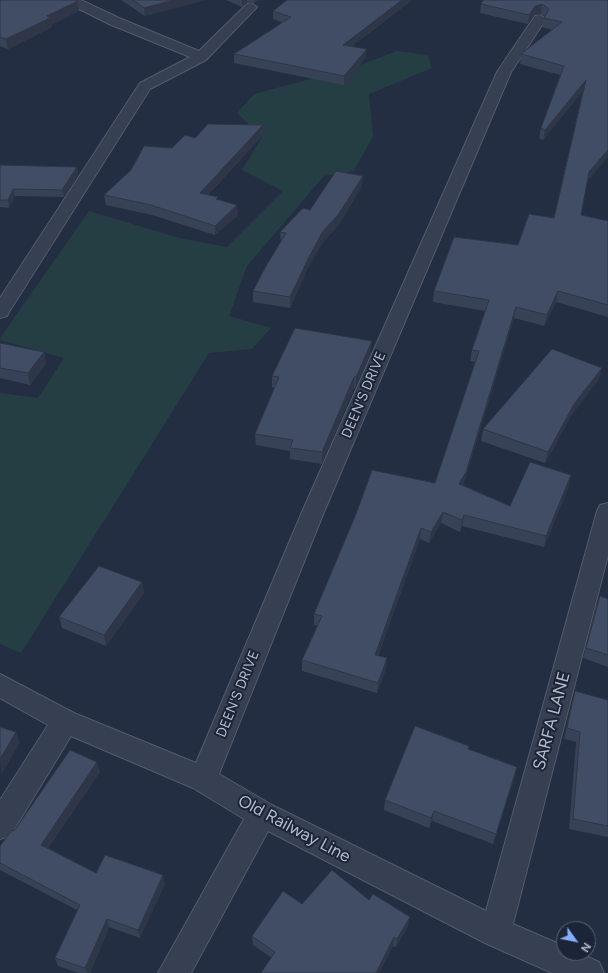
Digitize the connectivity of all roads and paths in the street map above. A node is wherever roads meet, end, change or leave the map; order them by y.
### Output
1 (70, 0) edge
2 (252, 7) dead end
3 (540, 19) edge
4 (201, 57) junction
5 (0, 312) edge
6 (608, 511) edge
7 (0, 685) edge
8 (65, 721) junction
9 (203, 779) junction
10 (262, 814) junction
11 (0, 826) edge
12 (496, 932) junction
13 (174, 973) edge
14 (588, 973) edge

1 - 4 street
2 - 4 street
3 - 9 street, DEEN'S DRIVE
4 - 5 street
6 - 12 street, SARFA LANE
7 - 8 street, Old Railway Line
8 - 9 street, Old Railway Line
8 - 11 street
9 - 10 street, Old Railway Line
10 - 12 street, Old Railway Line
10 - 13 street
12 - 14 street, Old Railway Line

